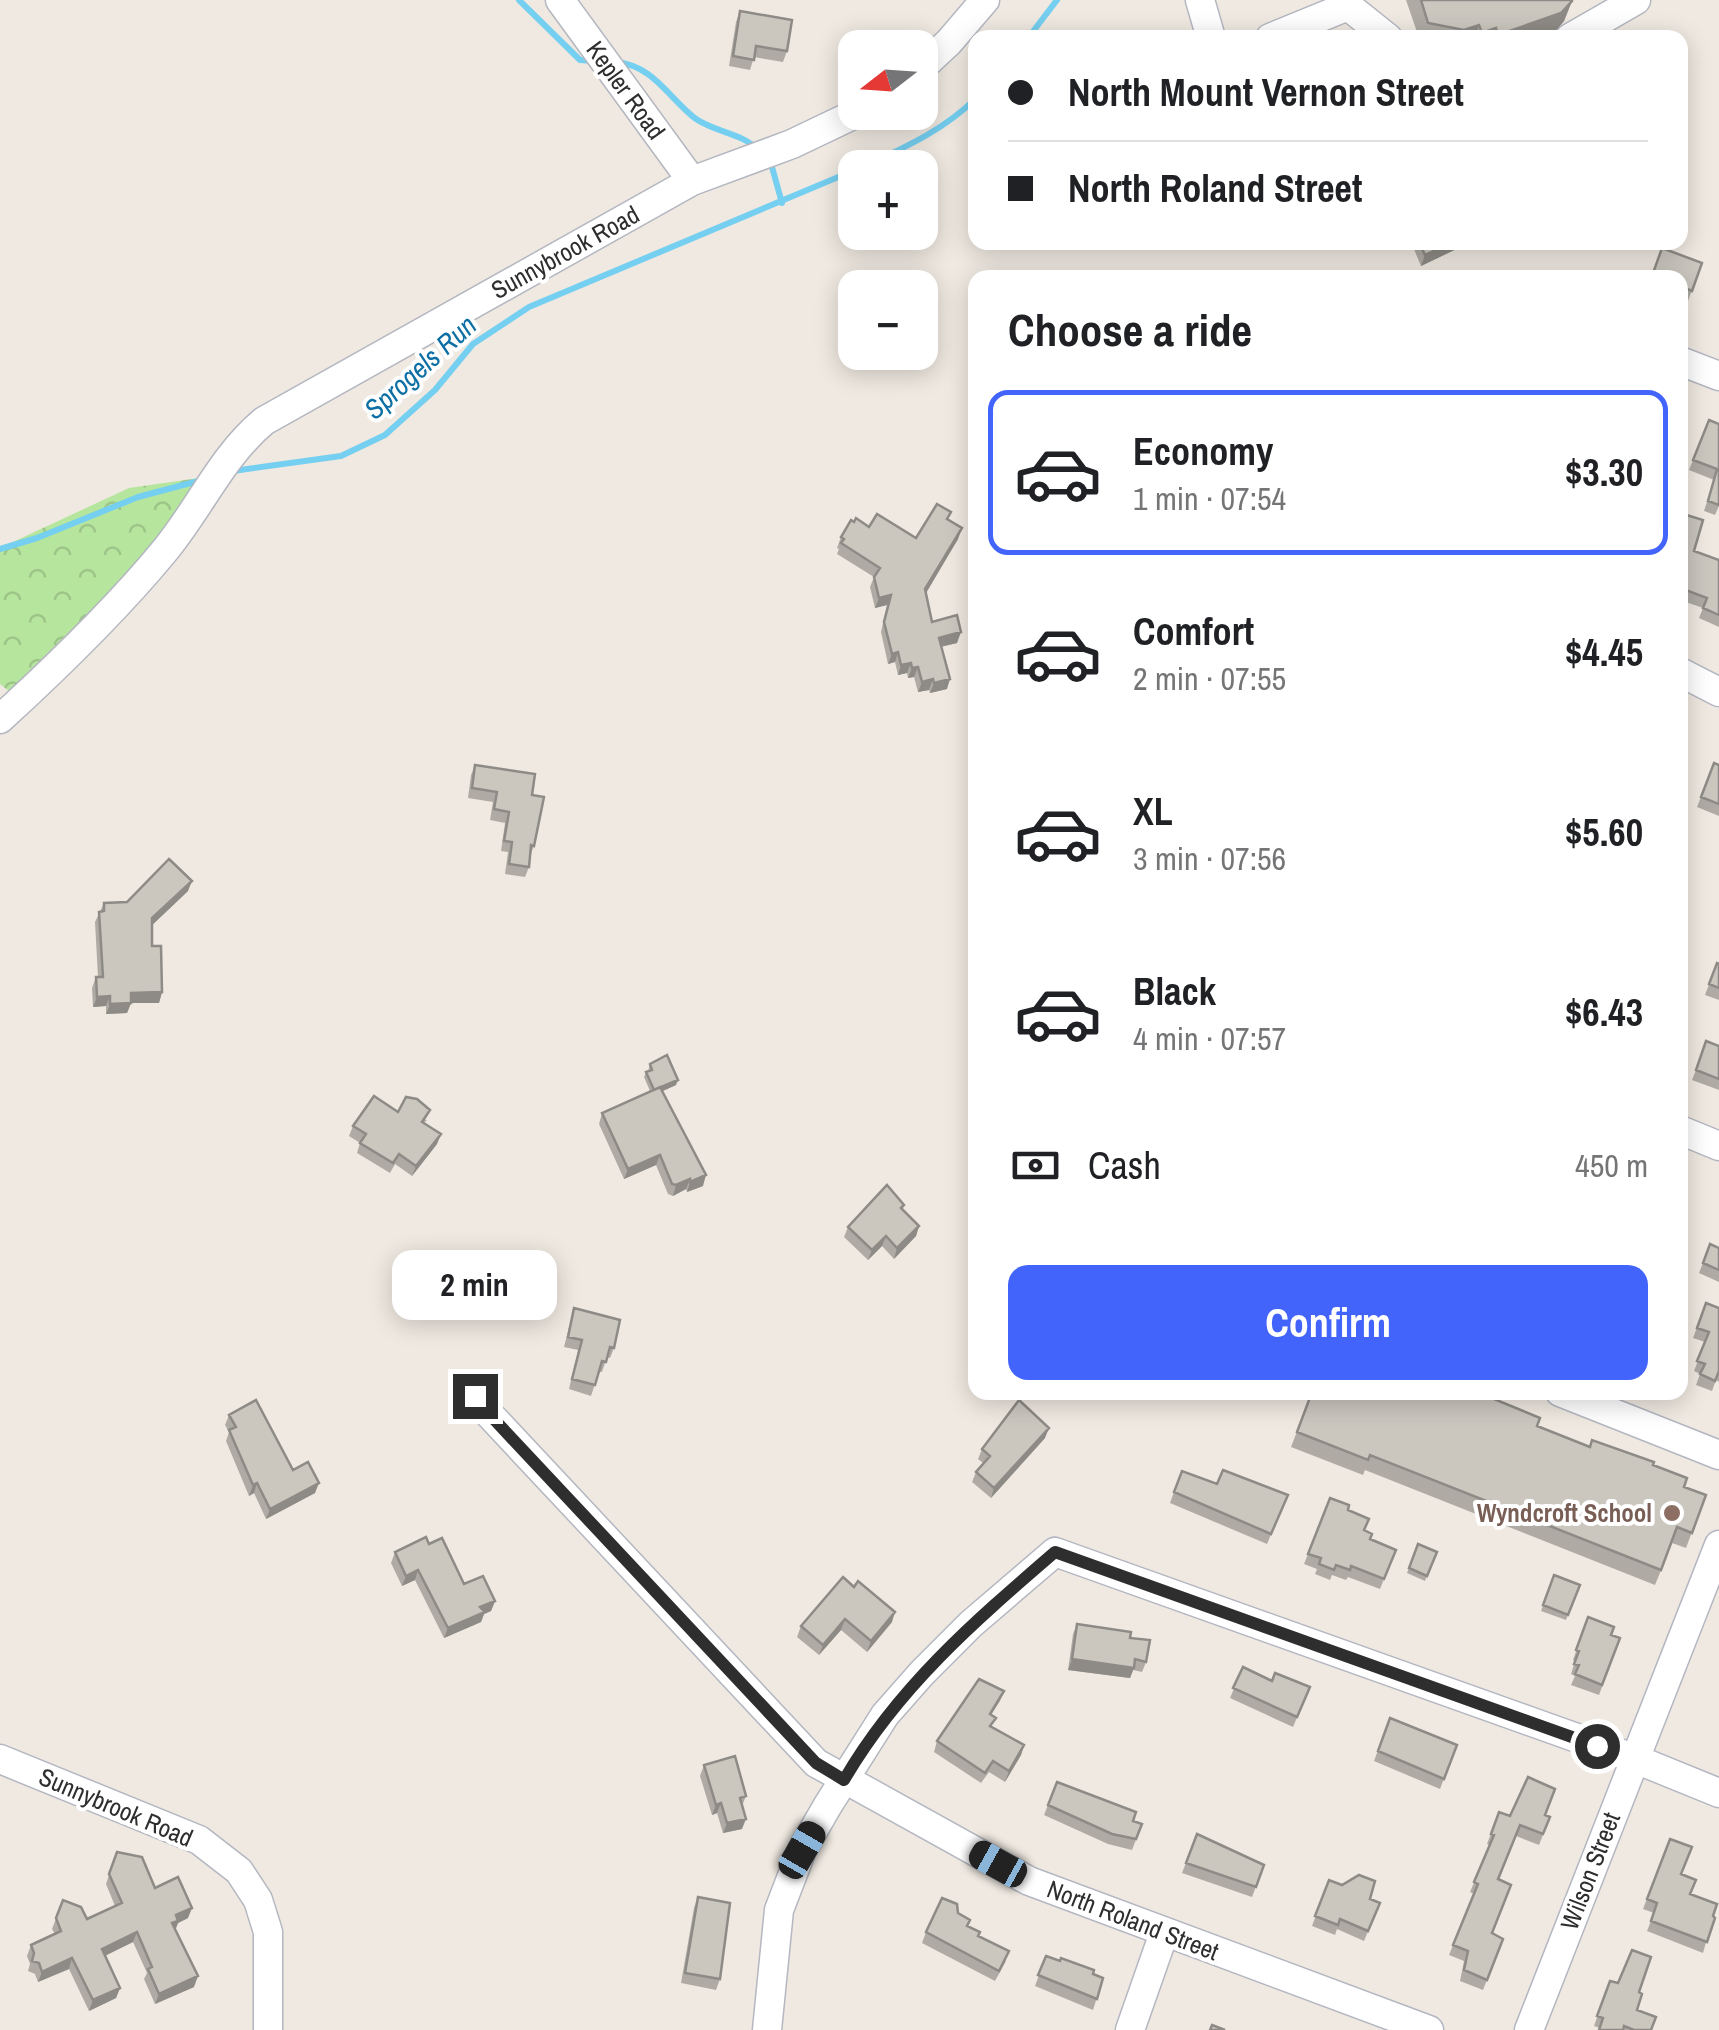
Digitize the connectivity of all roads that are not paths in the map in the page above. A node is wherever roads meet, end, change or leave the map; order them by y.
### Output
1 (560, 0) edge
2 (984, 0) edge
3 (1200, 0) edge
4 (1636, 0) edge
5 (1209, 30) edge
6 (1290, 30) edge
7 (1378, 30) edge
8 (1584, 30) edge
9 (938, 52) edge
10 (838, 121) edge
11 (692, 181) junction
12 (1688, 364) edge
13 (1719, 376) edge
14 (1688, 676) edge
15 (1719, 692) edge
16 (0, 720) edge
17 (1688, 1133) edge
18 (1719, 1146) edge
19 (475, 1396) dead end
20 (1580, 1400) edge
21 (1719, 1455) edge
22 (1719, 1545) edge
23 (0, 1758) edge
24 (1633, 1758) junction
25 (844, 1780) junction
26 (1719, 1794) edge
27 (1164, 1933) junction
28 (268, 2030) edge
29 (767, 2030) edge
30 (1130, 2030) edge
31 (1429, 2030) edge
32 (1529, 2030) edge

1 - 11 street, Kepler Road
2 - 9 street
3 - 5 street
4 - 8 street
6 - 7 street
10 - 11 street, Sunnybrook Road
11 - 16 street, Sunnybrook Road
12 - 13 street
14 - 15 street
17 - 18 street
19 - 25 street, North Roland Street
20 - 21 street
22 - 24 street, Wilson Street
23 - 28 street, Sunnybrook Road
24 - 25 street
24 - 26 street
24 - 32 street, Wilson Street
25 - 27 street, North Roland Street
25 - 29 street
27 - 30 street
27 - 31 street, North Roland Street

